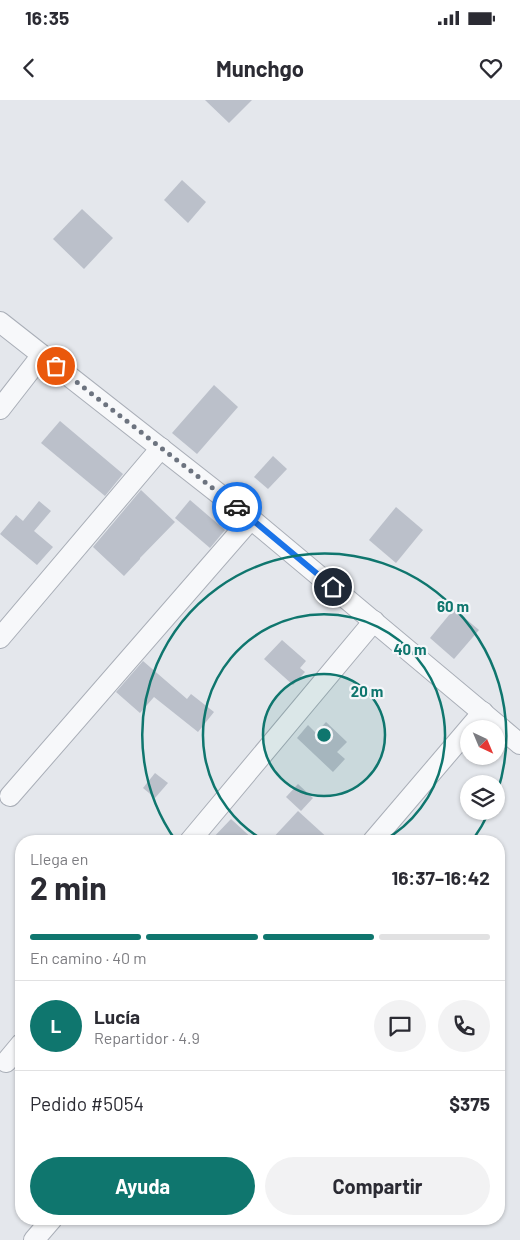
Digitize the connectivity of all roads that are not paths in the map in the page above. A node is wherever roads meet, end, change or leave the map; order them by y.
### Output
1 (0, 322) edge
2 (42, 355) junction
3 (0, 409) edge
4 (160, 448) junction
5 (251, 519) junction
6 (374, 621) junction
7 (0, 638) edge
8 (483, 712) junction
9 (520, 744) edge
10 (10, 796) dead end
11 (195, 835) edge
12 (378, 835) edge
13 (15, 1051) edge
14 (6, 1062) dead end
15 (47, 1225) edge
16 (34, 1240) edge

1 - 2 street
2 - 3 street
2 - 4 street
4 - 5 street
4 - 7 street
5 - 6 street
5 - 10 street
6 - 8 street
6 - 11 street
8 - 9 street
8 - 12 street
13 - 14 street
15 - 16 street

